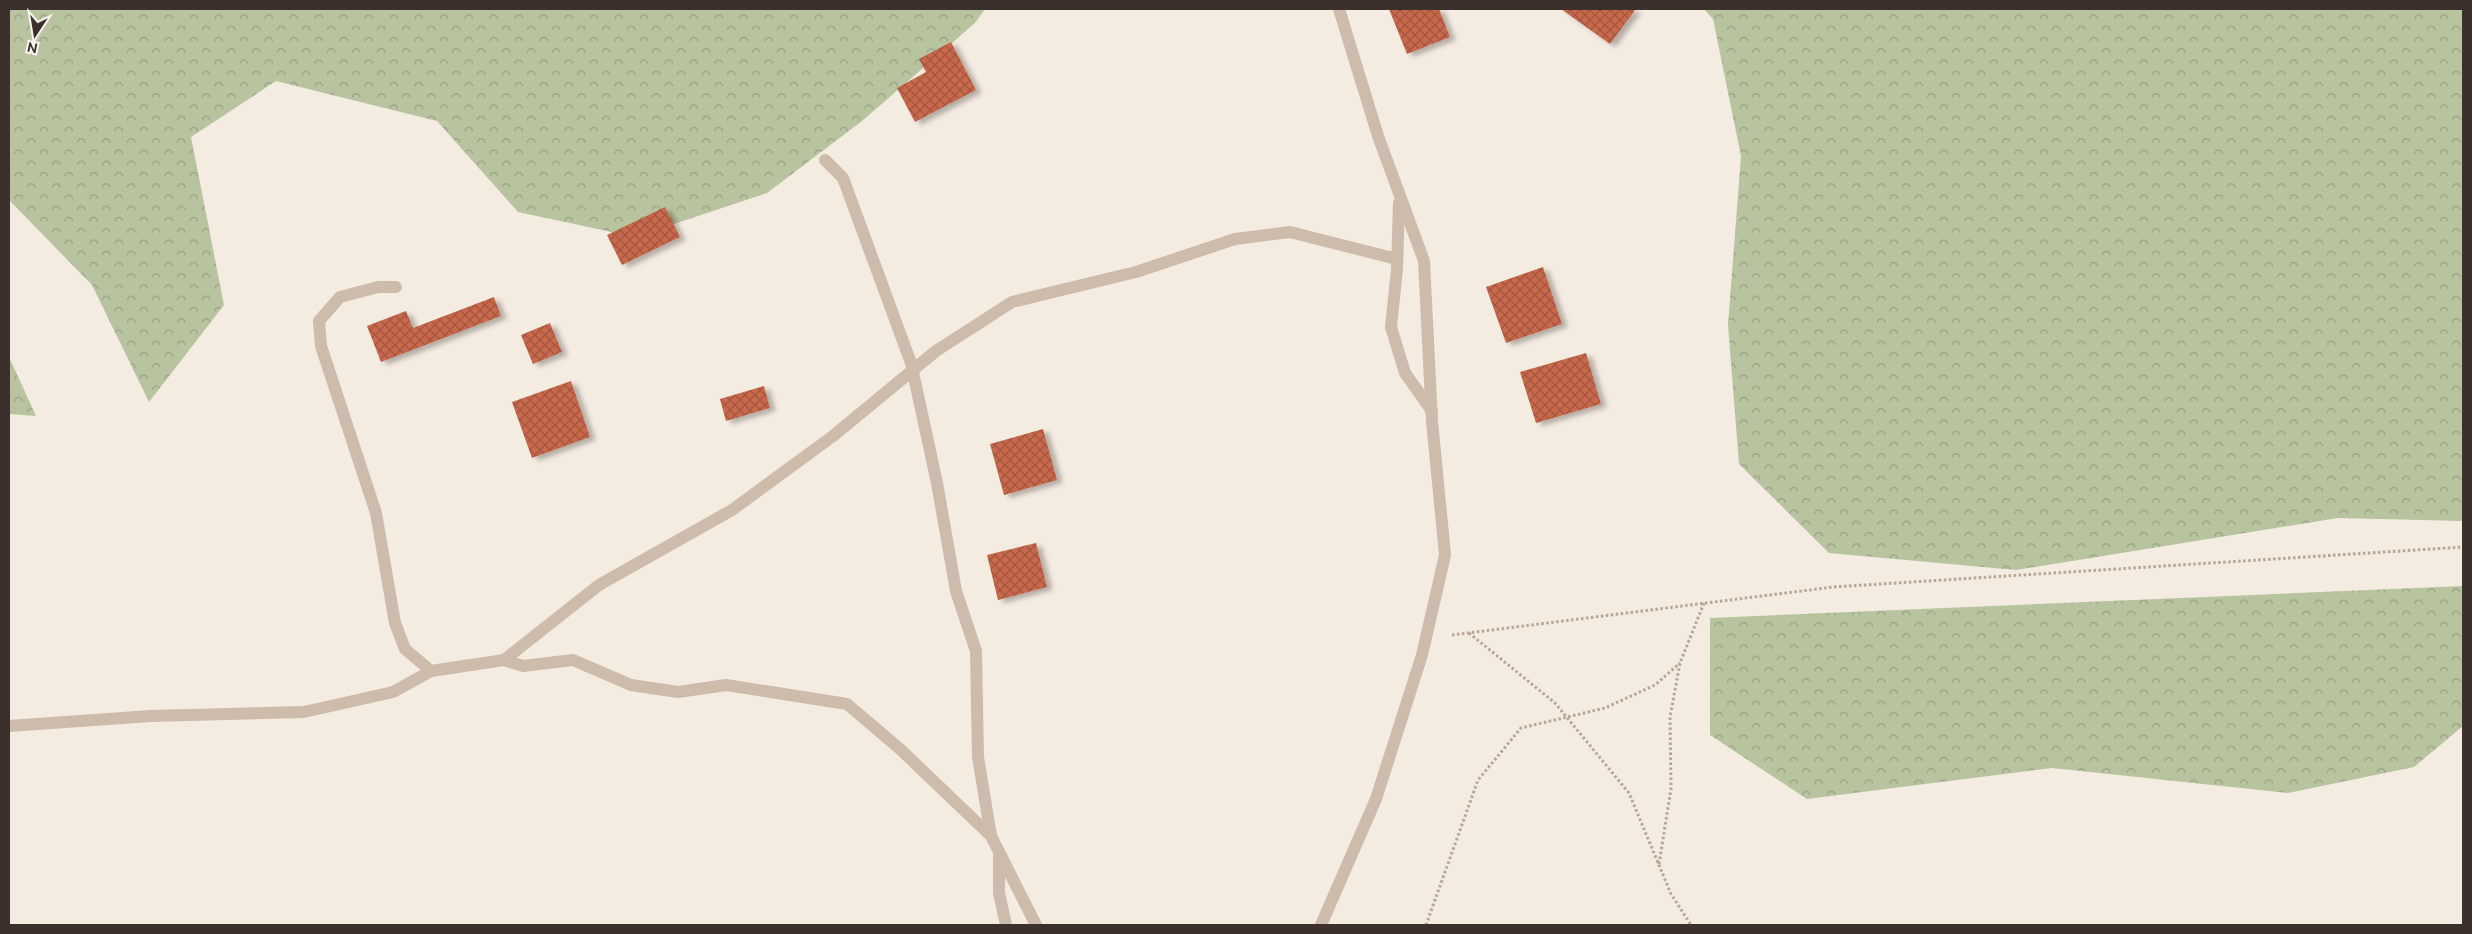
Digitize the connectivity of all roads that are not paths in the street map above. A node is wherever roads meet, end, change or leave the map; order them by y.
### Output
1 (1339, 9) edge
2 (825, 160) dead end
3 (1400, 195) junction
4 (1397, 259) junction
5 (396, 287) dead end
6 (913, 372) junction
7 (1432, 411) junction
8 (504, 660) junction
9 (431, 671) junction
10 (9, 726) edge
11 (991, 836) junction
12 (999, 853) junction
13 (1006, 925) edge
14 (1036, 925) edge
15 (1321, 925) edge

1 - 3 lane
2 - 6 lane
3 - 4 lane
3 - 7 lane
4 - 6 lane
4 - 7 lane
5 - 9 lane
6 - 8 lane
6 - 11 lane
7 - 15 lane
8 - 9 lane
8 - 11 lane
9 - 10 lane
11 - 12 lane
12 - 13 lane
12 - 14 lane

